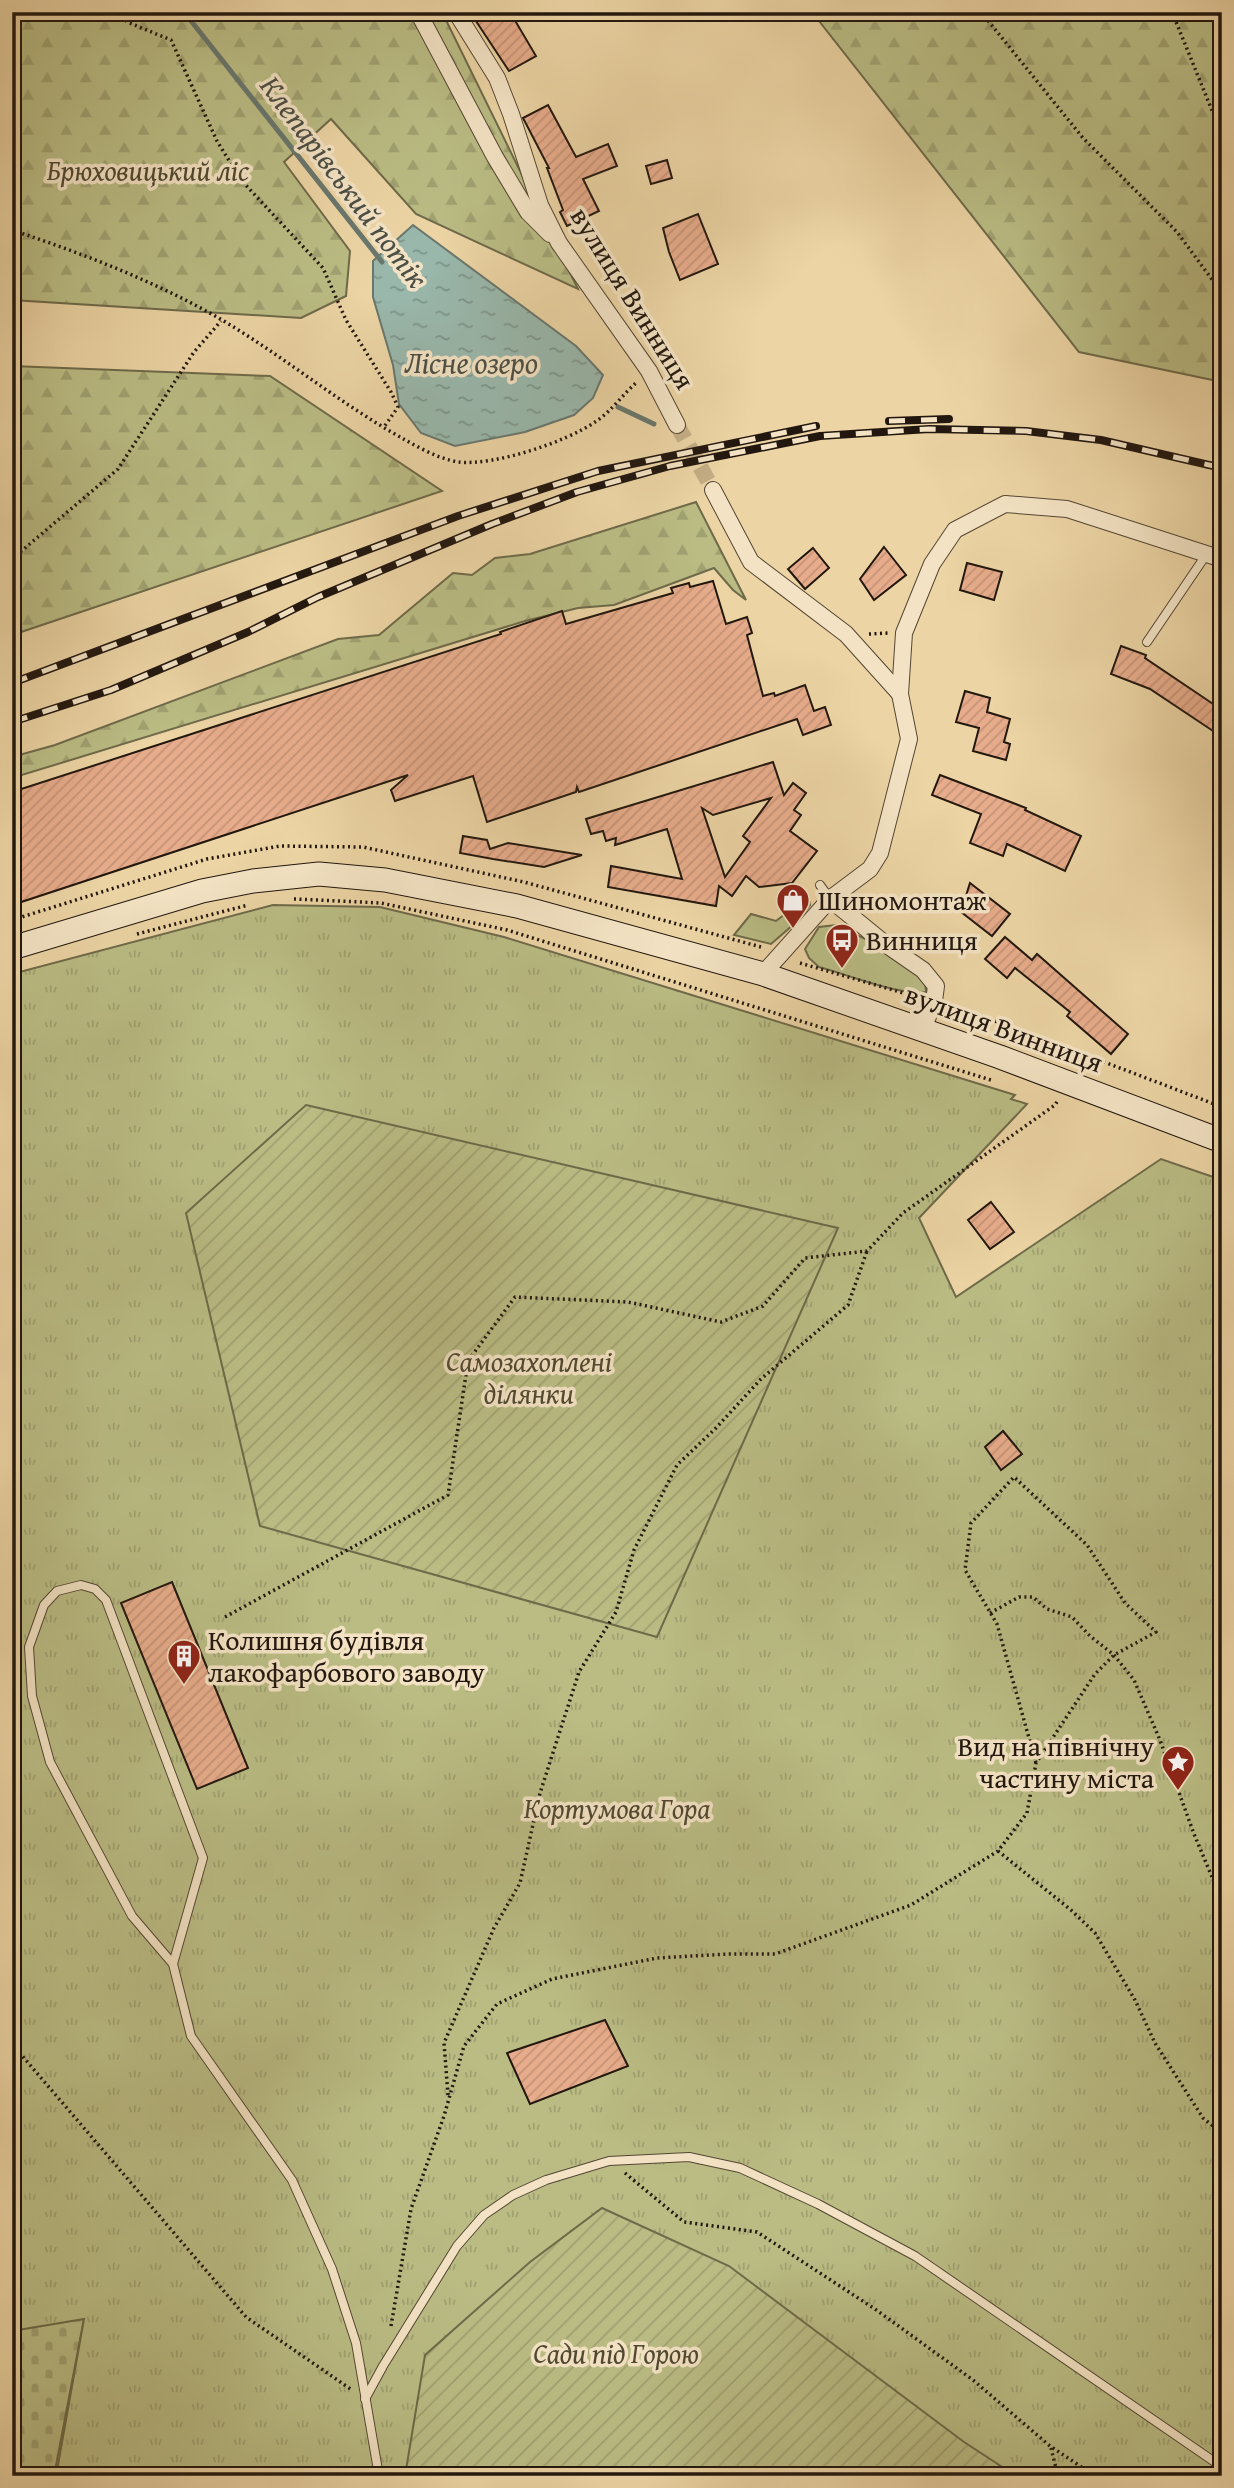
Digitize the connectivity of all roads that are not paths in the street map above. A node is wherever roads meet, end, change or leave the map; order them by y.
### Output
1 (418, 12) edge
2 (456, 12) edge
3 (559, 243) junction
4 (677, 425) tunnel mouth
5 (713, 490) tunnel mouth
6 (1214, 557) edge
7 (1147, 642) dead end
8 (900, 694) junction
9 (820, 885) dead end
10 (830, 899) junction
11 (12, 948) edge
12 (764, 974) junction
13 (923, 1029) junction
14 (1222, 1141) edge
15 (173, 1964) junction
16 (365, 2399) junction
17 (1222, 2467) edge
18 (379, 2476) edge

1 - 3 street
2 - 3 street, вулиця Винниця
3 - 4 street, вулиця Винниця
5 - 8 street
6 - 7 lane
6 - 8 street
8 - 10 street
9 - 10 lane
10 - 12 street
10 - 13 street
11 - 12 main road, вулиця Винниця
12 - 13 main road, вулиця Винниця
13 - 14 main road, вулиця Винниця
15 - 15 lane
15 - 16 lane
16 - 17 lane
16 - 18 lane

